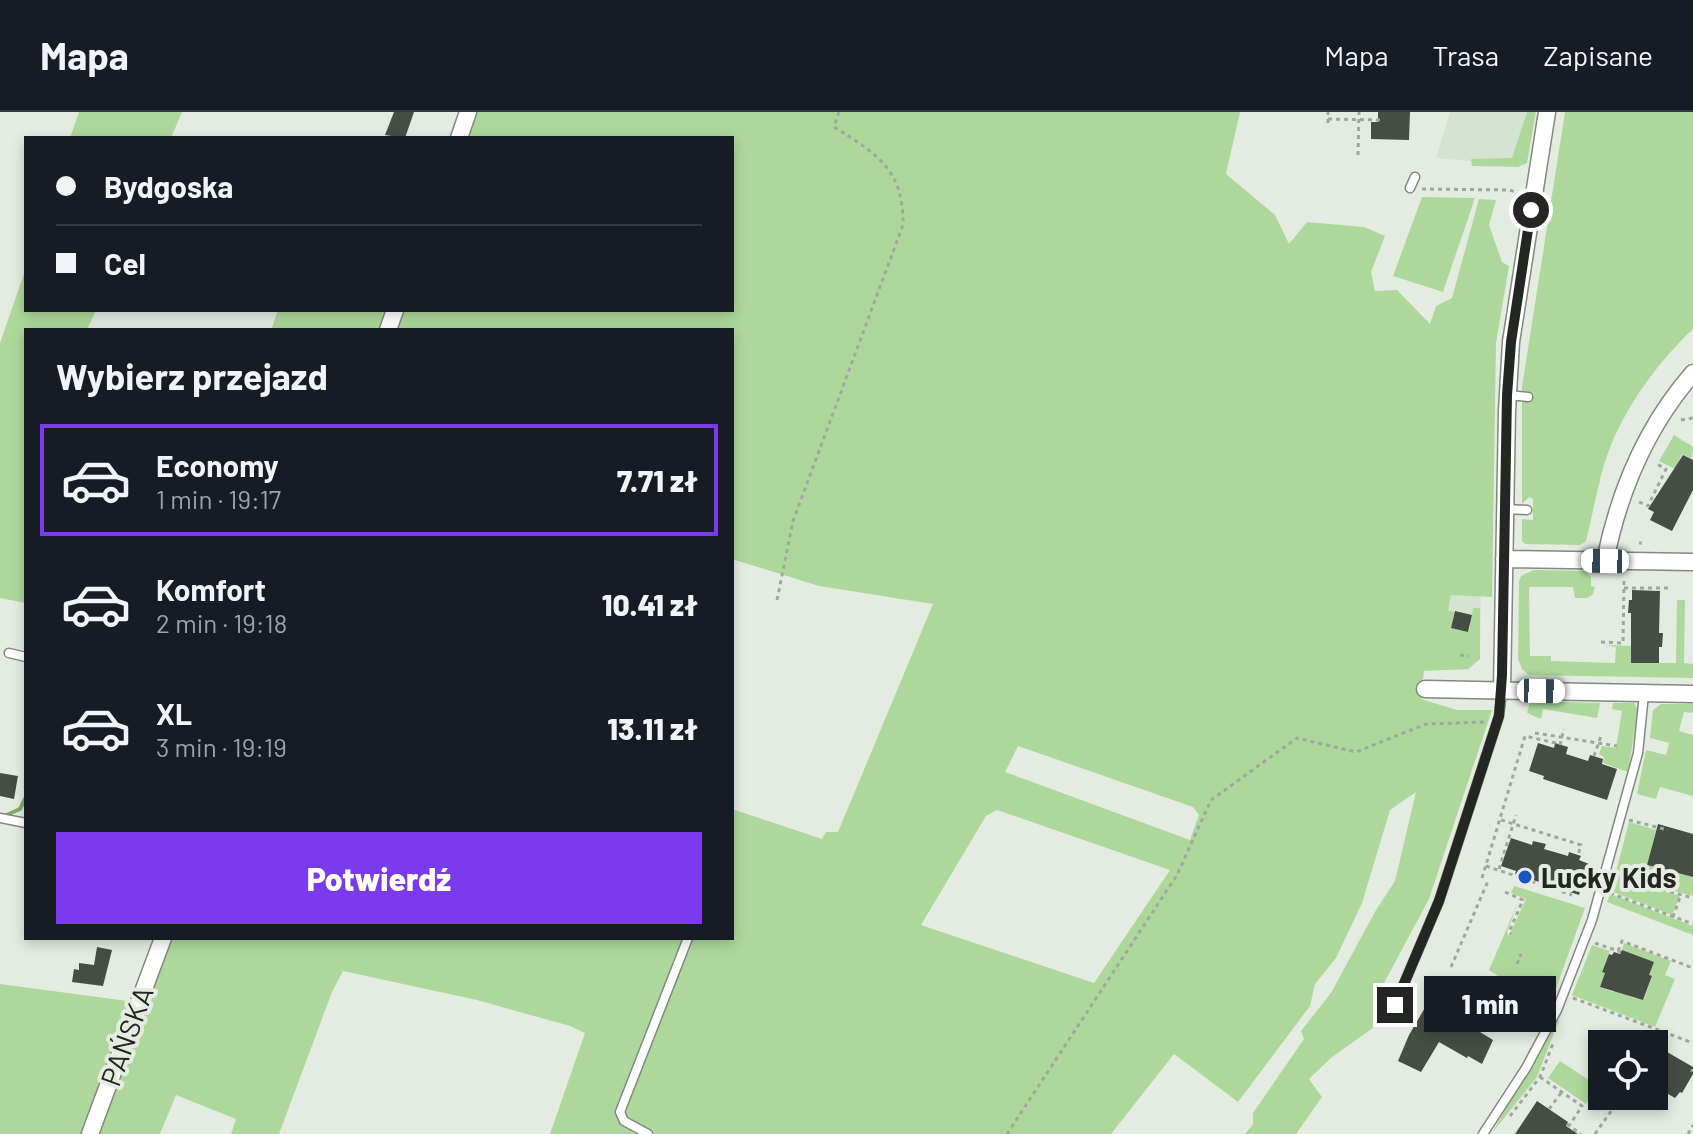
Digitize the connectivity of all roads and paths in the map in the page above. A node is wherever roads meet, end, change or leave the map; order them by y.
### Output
1 (468, 112) edge
2 (839, 112) edge
3 (1328, 112) edge
4 (1359, 112) edge
5 (1547, 112) edge
6 (1359, 119) junction
7 (1381, 120) dead end
8 (460, 136) edge
9 (1358, 155) dead end
10 (1415, 177) dead end
11 (1410, 188) joint
12 (1522, 201) dead end
13 (1693, 373) edge
14 (1507, 395) junction
15 (1528, 397) dead end
16 (1693, 418) edge
17 (1681, 420) dead end
18 (1655, 463) dead end
19 (1639, 502) dead end
20 (1505, 509) junction
21 (1527, 510) dead end
22 (1504, 559) junction
23 (1605, 561) junction
24 (1693, 562) edge
25 (1624, 579) dead end
26 (1624, 588) junction
27 (1669, 588) dead end
28 (777, 600) dead end
29 (1623, 637) junction
30 (1631, 637) dead end
31 (1601, 642) dead end
32 (9, 653) dead end
33 (1460, 655) dead end
34 (1469, 656) dead end
35 (24, 657) edge
36 (1425, 689) dead end
37 (1502, 690) junction
38 (1644, 693) junction
39 (1693, 694) edge
40 (1497, 722) junction
41 (1564, 729) dead end
42 (1535, 733) dead end
43 (1601, 736) dead end
44 (1562, 737) junction
45 (1599, 743) junction
46 (1617, 746) dead end
47 (1594, 756) dead end
48 (1516, 815) dead end
49 (0, 818) edge
50 (1501, 820) junction
51 (1635, 821) dead end
52 (24, 823) edge
53 (1514, 824) junction
54 (1668, 830) dead end
55 (1545, 834) junction
56 (1542, 843) dead end
57 (1578, 855) dead end
58 (1486, 866) junction
59 (1498, 870) junction
60 (1613, 876) dead end
61 (1482, 878) dead end
62 (1488, 881) dead end
63 (1505, 892) dead end
64 (1609, 892) dead end
65 (1681, 894) junction
66 (1572, 895) dead end
67 (1693, 898) edge
68 (1673, 917) junction
69 (1693, 924) edge
70 (1511, 934) dead end
71 (162, 940) edge
72 (687, 940) edge
73 (1593, 942) dead end
74 (1521, 954) dead end
75 (1517, 964) dead end
76 (1451, 967) dead end
77 (1693, 968) edge
78 (1570, 997) dead end
79 (1395, 1005) dead end
80 (1555, 1037) dead end
81 (1693, 1043) edge
82 (1540, 1077) junction
83 (1561, 1092) junction
84 (1549, 1109) dead end
85 (1612, 1110) edge
86 (1501, 1125) dead end
87 (1693, 1125) edge
88 (90, 1134) edge
89 (648, 1134) edge
90 (1007, 1134) edge
91 (1483, 1134) edge
92 (1581, 1134) edge
93 (1595, 1134) edge
94 (1688, 1134) edge

1 - 8 street
2 - 28 path
3 - 6 path
4 - 6 path
5 - 14 street
6 - 7 path
6 - 9 path
10 - 11 lane
11 - 12 path
13 - 23 street
14 - 15 lane
14 - 20 street
16 - 17 path
18 - 19 path
20 - 21 lane
20 - 22 street
22 - 23 street
22 - 37 street
23 - 24 street
25 - 26 path
26 - 27 path
26 - 29 path
29 - 30 path
29 - 31 path
32 - 35 lane
33 - 34 path
36 - 37 street
37 - 38 street
37 - 40 lane
38 - 39 street
38 - 91 lane
40 - 79 lane
40 - 90 path
41 - 44 path
42 - 44 path
43 - 45 path
44 - 45 path
44 - 50 path
45 - 46 path
45 - 47 path
48 - 53 path
49 - 52 lane
50 - 53 path
50 - 58 path
51 - 54 path
53 - 55 path
53 - 59 path
55 - 56 path
55 - 57 path
58 - 59 path
58 - 61 path
59 - 66 path
60 - 65 path
62 - 76 path
63 - 70 path
64 - 68 path
65 - 67 path
65 - 68 path
68 - 69 path
71 - 88 street, PAŃSKA
72 - 89 lane
73 - 77 path
74 - 75 path
78 - 81 path
80 - 82 path
82 - 83 path
82 - 86 path
83 - 84 path
83 - 92 path
85 - 93 path
87 - 94 path

